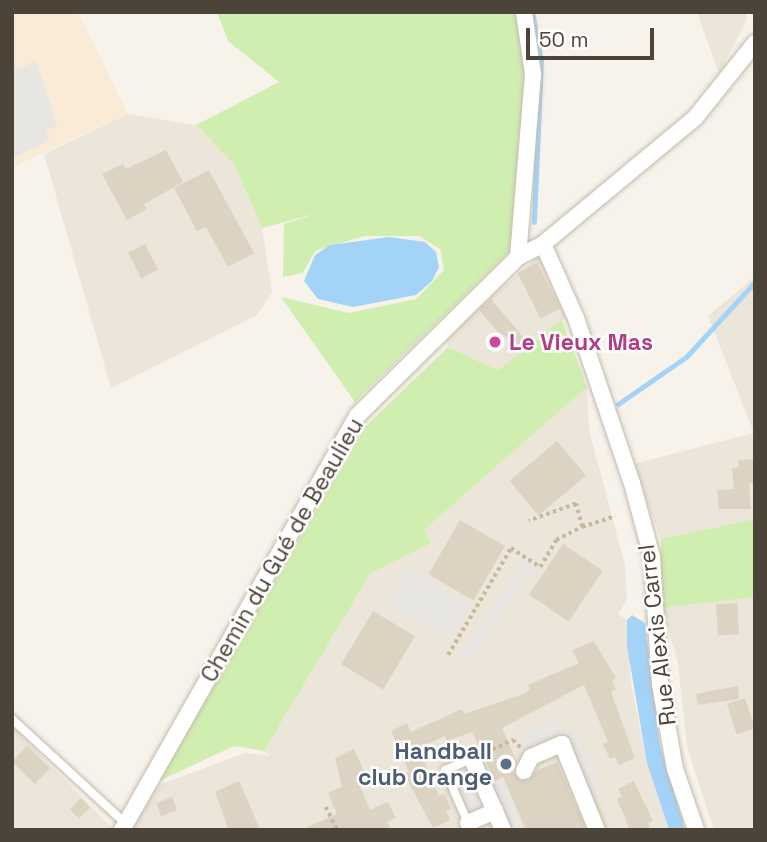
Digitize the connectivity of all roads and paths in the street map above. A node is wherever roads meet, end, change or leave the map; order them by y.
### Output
1 (524, 12) edge
2 (755, 43) edge
3 (543, 244) junction
4 (518, 257) junction
5 (615, 516) dead end
6 (529, 521) dead end
7 (582, 527) junction
8 (448, 655) dead end
9 (12, 719) edge
10 (472, 759) junction
11 (528, 764) joint
12 (326, 807) dead end
13 (495, 811) junction
14 (468, 823) joint
15 (123, 826) edge
16 (337, 830) edge
17 (503, 830) edge
18 (597, 830) edge
19 (696, 830) edge

1 - 4 street
2 - 3 street, Chemin du Gué de Beaulieu
3 - 4 street, Chemin du Gué de Beaulieu
3 - 19 street, Rue Alexis Carrel
4 - 15 street, Chemin du Gué de Beaulieu
5 - 7 path
6 - 7 path
7 - 8 path
9 - 15 lane
10 - 11 path
10 - 13 street
10 - 14 lane
11 - 18 street
12 - 16 path
13 - 14 street
13 - 17 street

